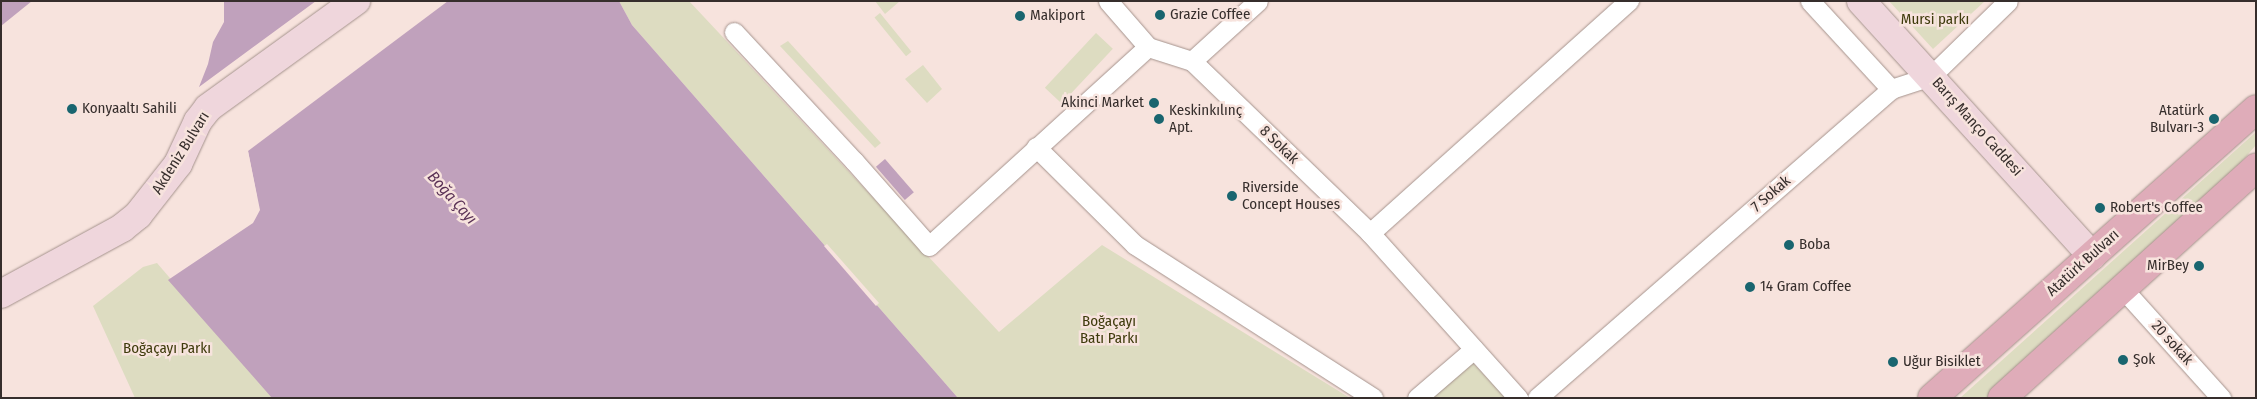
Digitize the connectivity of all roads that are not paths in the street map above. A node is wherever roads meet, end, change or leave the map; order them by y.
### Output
1 (356, 1) edge
2 (1108, 1) edge
3 (1258, 1) edge
4 (1628, 1) edge
5 (1810, 1) edge
6 (1861, 1) edge
7 (2008, 1) edge
8 (734, 32) dead end
9 (1148, 47) junction
10 (1192, 61) junction
11 (1930, 76) junction
12 (1891, 89) junction
13 (2256, 109) edge
14 (1036, 147) junction
15 (2256, 168) edge
16 (1370, 233) junction
17 (2092, 256) junction
18 (2122, 289) junction
19 (1, 294) edge
20 (1474, 349) junction
21 (1373, 398) edge
22 (1417, 398) edge
23 (1518, 398) edge
24 (1537, 398) edge
25 (1932, 398) edge
26 (2002, 398) edge
27 (2221, 398) edge

1 - 19 main road, Akdeniz Bulvarı
2 - 9 street
3 - 10 street
4 - 16 street
5 - 12 street
6 - 11 main road, Barış Manço Caddesi
7 - 11 street, 7 Sokak
8 - 14 street
9 - 10 street, 8 Sokak
9 - 14 street
10 - 16 street, 8 Sokak
11 - 12 street, 7 Sokak
11 - 17 main road, Barış Manço Caddesi
12 - 24 street, 7 Sokak
13 - 17 main road, Atatürk Bulvarı
14 - 21 street
15 - 18 main road
16 - 20 street, 8 Sokak
17 - 25 main road, Atatürk Bulvarı
18 - 26 main road
18 - 27 street, 20 sokak
20 - 22 street
20 - 23 street, 8 Sokak

